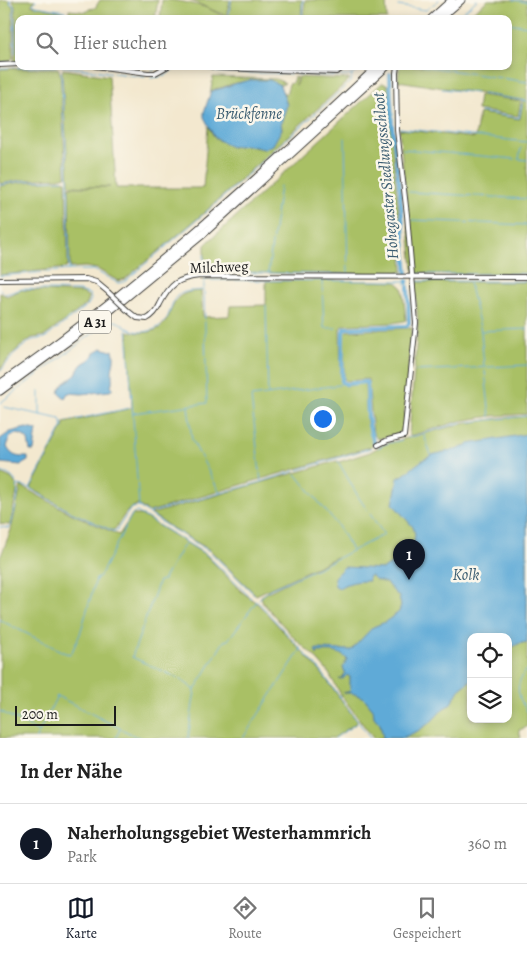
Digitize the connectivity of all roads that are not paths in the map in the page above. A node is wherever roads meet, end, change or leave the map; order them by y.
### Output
1 (452, 0) edge
2 (461, 0) edge
3 (435, 15) edge
4 (444, 15) edge
5 (0, 64) edge
6 (15, 64) edge
7 (122, 70) edge
8 (161, 70) edge
9 (278, 70) edge
10 (340, 70) dead end
11 (374, 70) edge
12 (383, 70) edge
13 (396, 70) edge
14 (527, 277) edge
15 (412, 278) junction
16 (0, 280) edge
17 (0, 384) edge
18 (0, 391) edge
19 (378, 445) dead end

1 - 3 highway
2 - 4 highway
5 - 6 street
7 - 8 street
9 - 10 street
11 - 17 highway, A 31
12 - 18 highway, A 31
13 - 15 street
14 - 15 street, Milchweg
15 - 16 street, Milchweg, bridge
15 - 19 street

